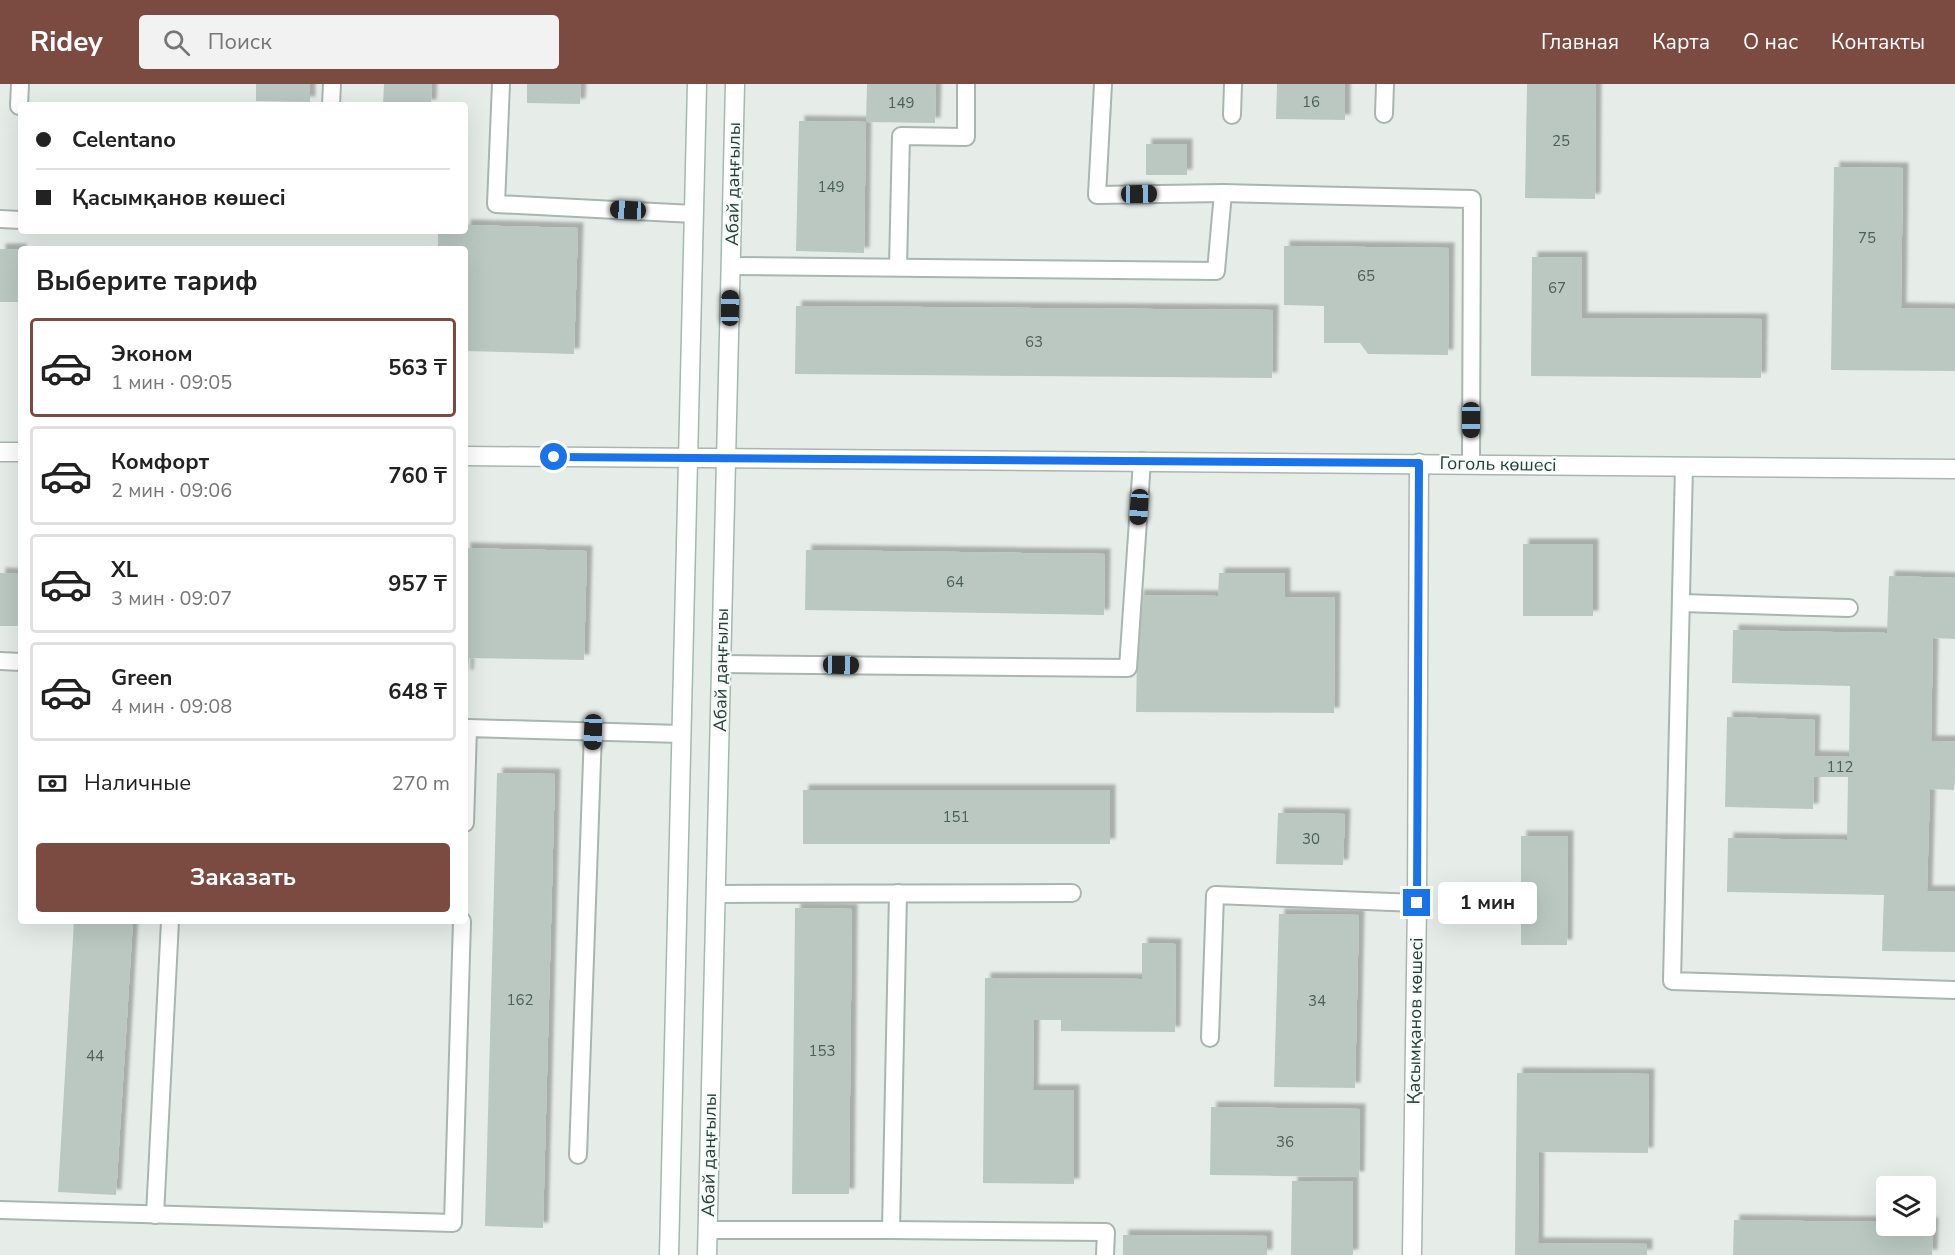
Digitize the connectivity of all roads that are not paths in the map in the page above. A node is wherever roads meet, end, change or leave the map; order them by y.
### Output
1 (20, 84) edge
2 (332, 84) edge
3 (501, 84) edge
4 (697, 84) edge
5 (735, 84) edge
6 (966, 84) edge
7 (1103, 84) edge
8 (1233, 84) edge
9 (1385, 84) edge
10 (19, 102) edge
11 (331, 102) edge
12 (1384, 114) dead end
13 (1232, 115) dead end
14 (1223, 193) junction
15 (694, 214) junction
16 (0, 219) edge
17 (18, 220) edge
18 (731, 266) junction
19 (898, 267) junction
20 (0, 452) edge
21 (18, 452) edge
22 (468, 456) edge
23 (688, 458) junction
24 (726, 459) junction
25 (1142, 461) junction
26 (1419, 463) junction
27 (1471, 464) junction
28 (1684, 466) junction
29 (1955, 469) edge
30 (1681, 603) junction
31 (1849, 608) dead end
32 (0, 662) edge
33 (18, 662) edge
34 (721, 664) junction
35 (468, 728) edge
36 (593, 732) junction
37 (681, 734) junction
38 (898, 893) junction
39 (1072, 893) dead end
40 (716, 894) junction
41 (1417, 903) junction
42 (170, 924) edge
43 (462, 924) edge
44 (1955, 990) edge
45 (1210, 1038) dead end
46 (578, 1155) dead end
47 (0, 1210) edge
48 (155, 1215) junction
49 (708, 1230) junction
50 (891, 1230) junction
51 (669, 1255) edge
52 (707, 1255) edge
53 (1105, 1255) edge
54 (1412, 1255) edge

1 - 10 lane
2 - 11 lane
3 - 15 lane
4 - 15 main road, Абай даңғылы
5 - 18 main road, Абай даңғылы
6 - 19 lane
7 - 14 lane
8 - 13 lane
9 - 12 lane
14 - 19 lane
14 - 27 lane
15 - 23 main road, Абай даңғылы
16 - 17 lane
18 - 19 lane
18 - 24 main road, Абай даңғылы
20 - 21 main road
22 - 23 main road, Гоголь көшесі
23 - 24 main road, Гоголь көшесі
23 - 37 main road, Абай даңғылы
24 - 25 main road, Гоголь көшесі
24 - 34 main road, Абай даңғылы
25 - 26 main road, Гоголь көшесі
25 - 34 lane
26 - 27 main road, Гоголь көшесі
26 - 41 main road, Қасымқанов көшесі
27 - 28 main road, Гоголь көшесі
28 - 29 main road, Гоголь көшесі
28 - 30 lane
30 - 31 lane
30 - 44 lane
32 - 33 lane
34 - 40 main road, Абай даңғылы
35 - 36 lane
36 - 37 lane
36 - 46 lane
37 - 51 main road, Абай даңғылы
38 - 39 lane
38 - 40 lane
38 - 50 lane
40 - 49 main road, Абай даңғылы
41 - 45 lane
41 - 54 main road, Қасымқанов көшесі
42 - 48 lane
43 - 48 lane
47 - 48 lane
49 - 50 lane
49 - 52 main road, Абай даңғылы
50 - 53 lane

